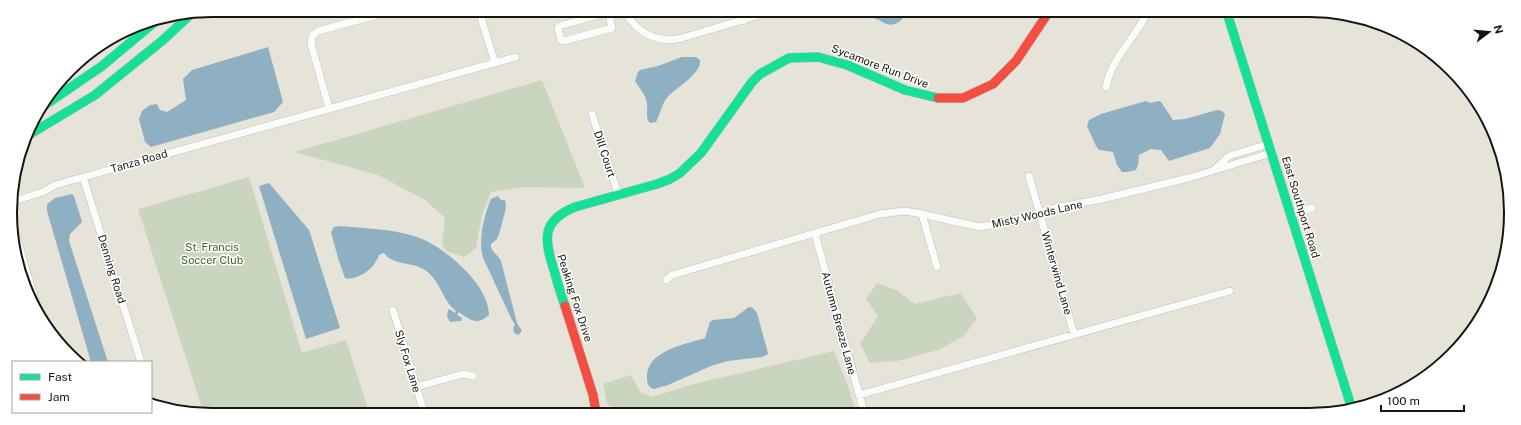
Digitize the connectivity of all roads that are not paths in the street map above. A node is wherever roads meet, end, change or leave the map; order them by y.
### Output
1 (371, 17) edge
2 (481, 17) edge
3 (592, 17) edge
4 (611, 17) edge
5 (629, 17) edge
6 (742, 17) edge
7 (755, 17) edge
8 (1045, 17) edge
9 (1144, 17) edge
10 (1228, 17) edge
11 (184, 19) edge
12 (743, 21) junction
13 (148, 28) edge
14 (516, 57) dead end
15 (495, 63) junction
16 (1106, 87) dead end
17 (52, 100) edge
18 (329, 108) junction
19 (592, 114) dead end
20 (35, 131) edge
21 (1270, 148) junction
22 (1029, 176) dead end
23 (83, 177) junction
24 (618, 194) junction
25 (17, 200) edge
26 (578, 206) joint
27 (1312, 208) dead end
28 (1040, 213) junction
29 (922, 214) junction
30 (1290, 214) junction
31 (815, 234) junction
32 (24, 265) edge
33 (937, 266) dead end
34 (29, 279) edge
35 (666, 280) dead end
36 (1230, 291) dead end
37 (392, 310) dead end
38 (1074, 334) junction
39 (142, 361) edge
40 (473, 376) dead end
41 (416, 387) junction
42 (859, 395) junction
43 (1350, 403) edge
44 (423, 408) edge
45 (595, 408) edge
46 (863, 408) edge

1 - 18 street
2 - 15 street
3 - 4 street
5 - 12 street
6 - 12 street
7 - 12 street
8 - 24 main road, Sycamore Run Drive
9 - 16 street
10 - 21 main road, East Southport Road
11 - 20 main road
13 - 17 main road
14 - 15 street, Tanza Road
15 - 18 street, Tanza Road
18 - 23 street, Tanza Road
19 - 24 street, Dill Court
21 - 28 street, Misty Woods Lane
21 - 30 main road, East Southport Road
22 - 28 street, Winterwind Lane
23 - 25 street, Tanza Road
23 - 39 street, Denning Road
24 - 26 main road, Sycamore Run Drive
26 - 45 main road, Peaking Fox Drive
27 - 30 street
28 - 29 street, Misty Woods Lane
28 - 38 street, Winterwind Lane
29 - 31 street, Misty Woods Lane
29 - 33 street
30 - 43 main road, East Southport Road
31 - 35 street, Misty Woods Lane
31 - 42 street, Autumn Breeze Lane
32 - 34 street
36 - 38 street
37 - 41 street, Sly Fox Lane
38 - 42 street
40 - 41 street
41 - 44 street, Sly Fox Lane
42 - 46 street, Autumn Breeze Lane

